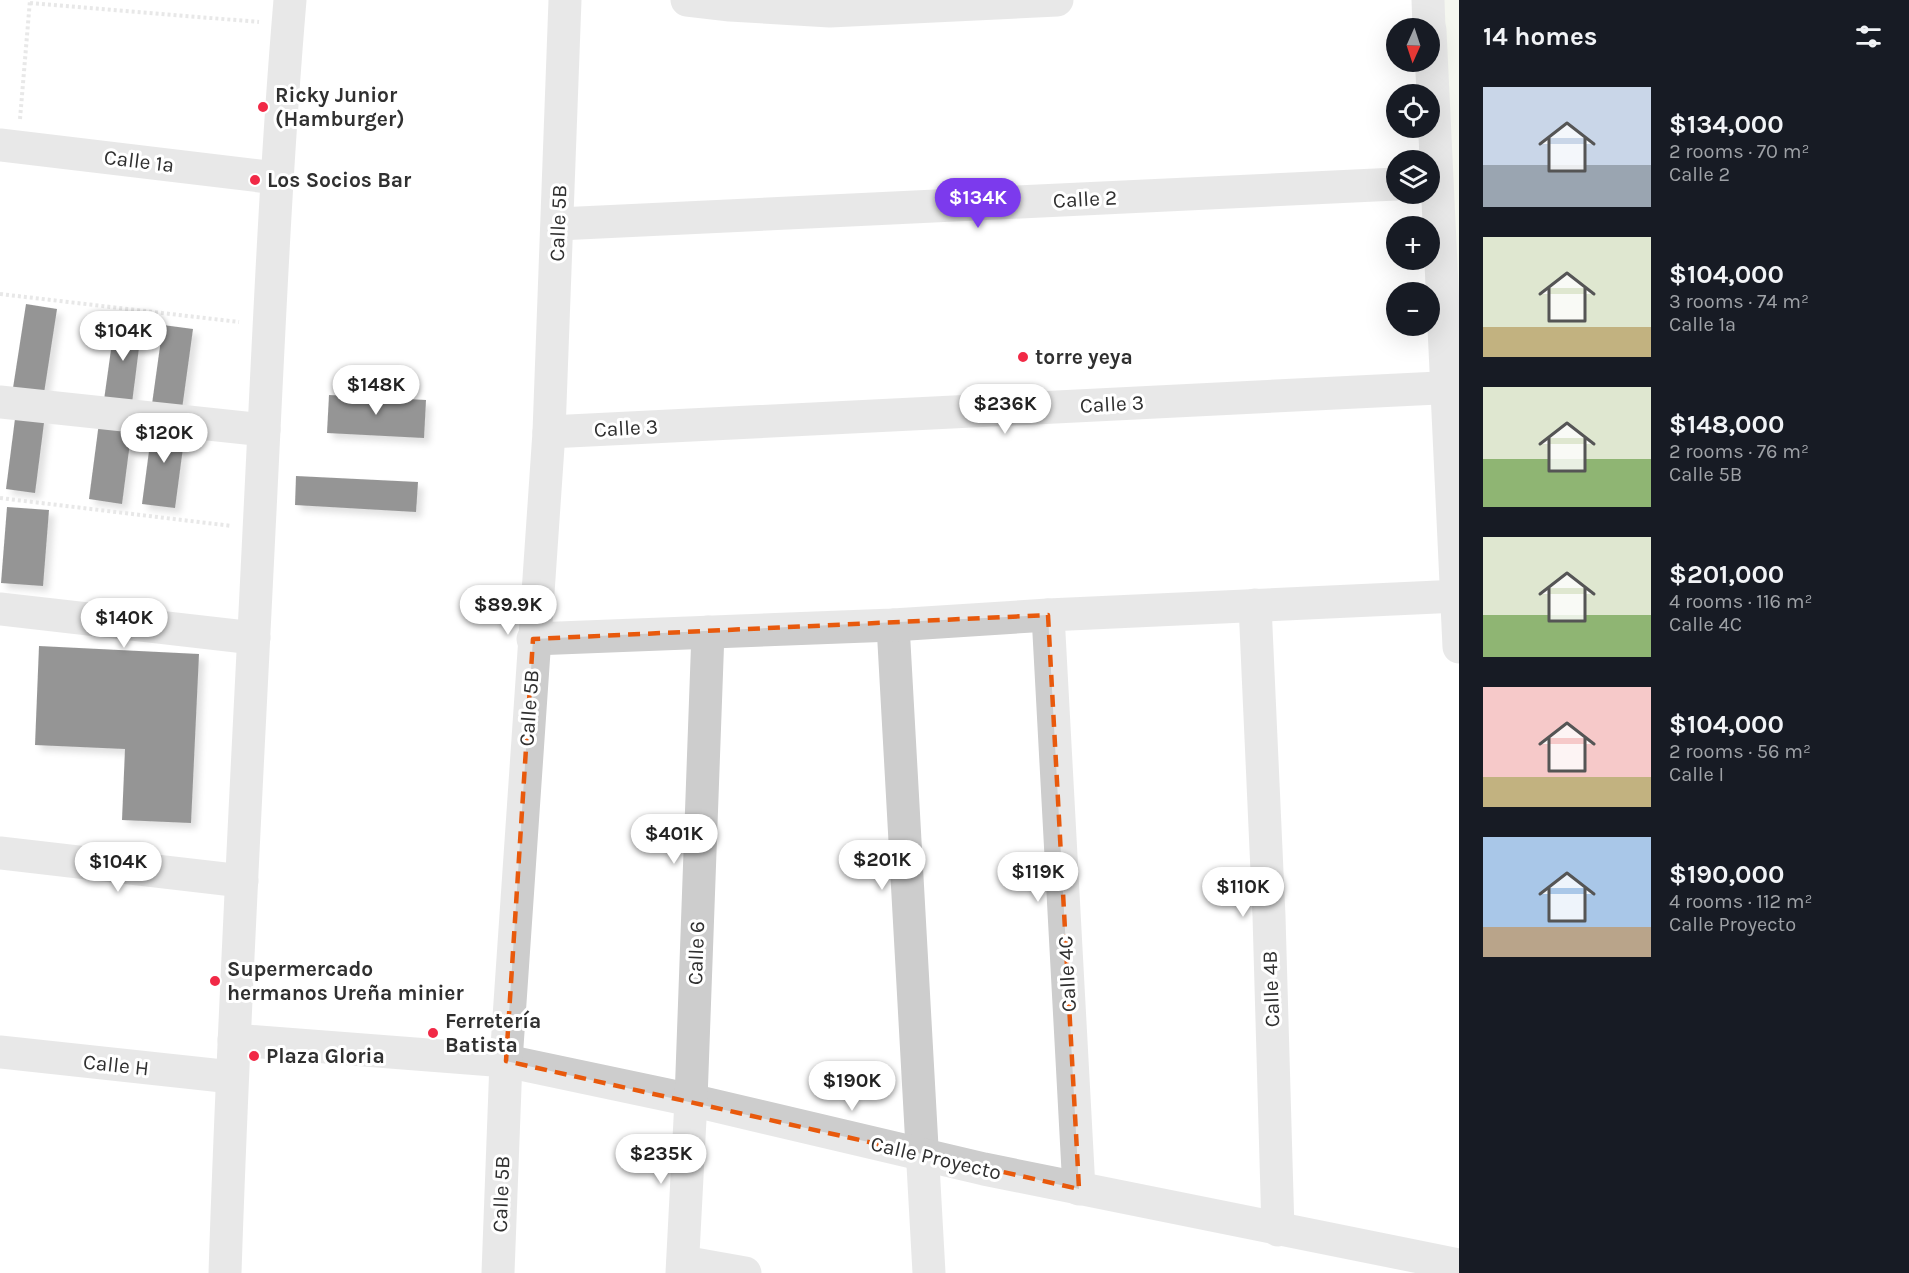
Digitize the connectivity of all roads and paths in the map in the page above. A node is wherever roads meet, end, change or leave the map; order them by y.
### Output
1 (566, 0) edge
2 (687, 0) edge
3 (1057, 0) edge
4 (1428, 0) edge
5 (30, 1) edge
6 (984, 2) edge
7 (830, 5) edge
8 (289, 12) edge
9 (1429, 18) edge
10 (1431, 72) edge
11 (9, 146) edge
12 (1432, 150) edge
13 (277, 177) junction
14 (1386, 184) edge
15 (1434, 204) edge
16 (558, 224) junction
17 (0, 294) edge
18 (270, 326) junction
19 (1453, 388) edge
20 (0, 402) edge
21 (264, 430) junction
22 (549, 432) junction
23 (0, 498) edge
24 (260, 529) junction
25 (1458, 596) edge
26 (1256, 605) junction
27 (0, 609) edge
28 (1048, 615) junction
29 (893, 625) junction
30 (708, 632) junction
31 (254, 638) junction
32 (533, 639) junction
33 (1459, 647) edge
34 (0, 853) edge
35 (242, 881) junction
36 (234, 1040) junction
37 (0, 1052) edge
38 (506, 1061) junction
39 (232, 1077) junction
40 (691, 1100) junction
41 (922, 1154) junction
42 (1079, 1189) junction
43 (1278, 1230) junction
44 (1459, 1265) edge
45 (682, 1268) edge
46 (225, 1273) edge
47 (498, 1273) edge
48 (745, 1273) edge
49 (929, 1273) edge

1 - 16 street, Calle 5B
2 - 7 street
3 - 6 street
4 - 9 street
5 - 8 path
5 - 11 path
6 - 7 street
8 - 13 street
10 - 12 street
11 - 13 street, Calle 1a
13 - 18 street
14 - 16 street, Calle 2
15 - 19 street
16 - 22 street, Calle 5B
17 - 18 path
18 - 21 street
19 - 22 street, Calle 3
19 - 25 street
20 - 21 street
21 - 24 street
22 - 32 street, Calle 5B
23 - 24 path
24 - 31 street
25 - 26 street
25 - 33 street
26 - 28 street
26 - 43 street, Calle 4B
27 - 31 street
28 - 29 street
28 - 42 street, Calle 4C
29 - 30 street
29 - 41 street
30 - 32 street
30 - 40 street, Calle 6
31 - 35 street
32 - 38 street, Calle 5B
34 - 35 street
35 - 36 street
36 - 38 street, Calle Proyecto
36 - 39 street
37 - 39 street, Calle H
38 - 40 street, Calle Proyecto
38 - 47 street, Calle 5B
39 - 46 street
40 - 41 street, Calle Proyecto
40 - 45 street, Calle 6
41 - 42 street, Calle Proyecto
41 - 49 street
42 - 43 street, Calle Proyecto
43 - 44 street, Calle Proyecto
45 - 48 street

